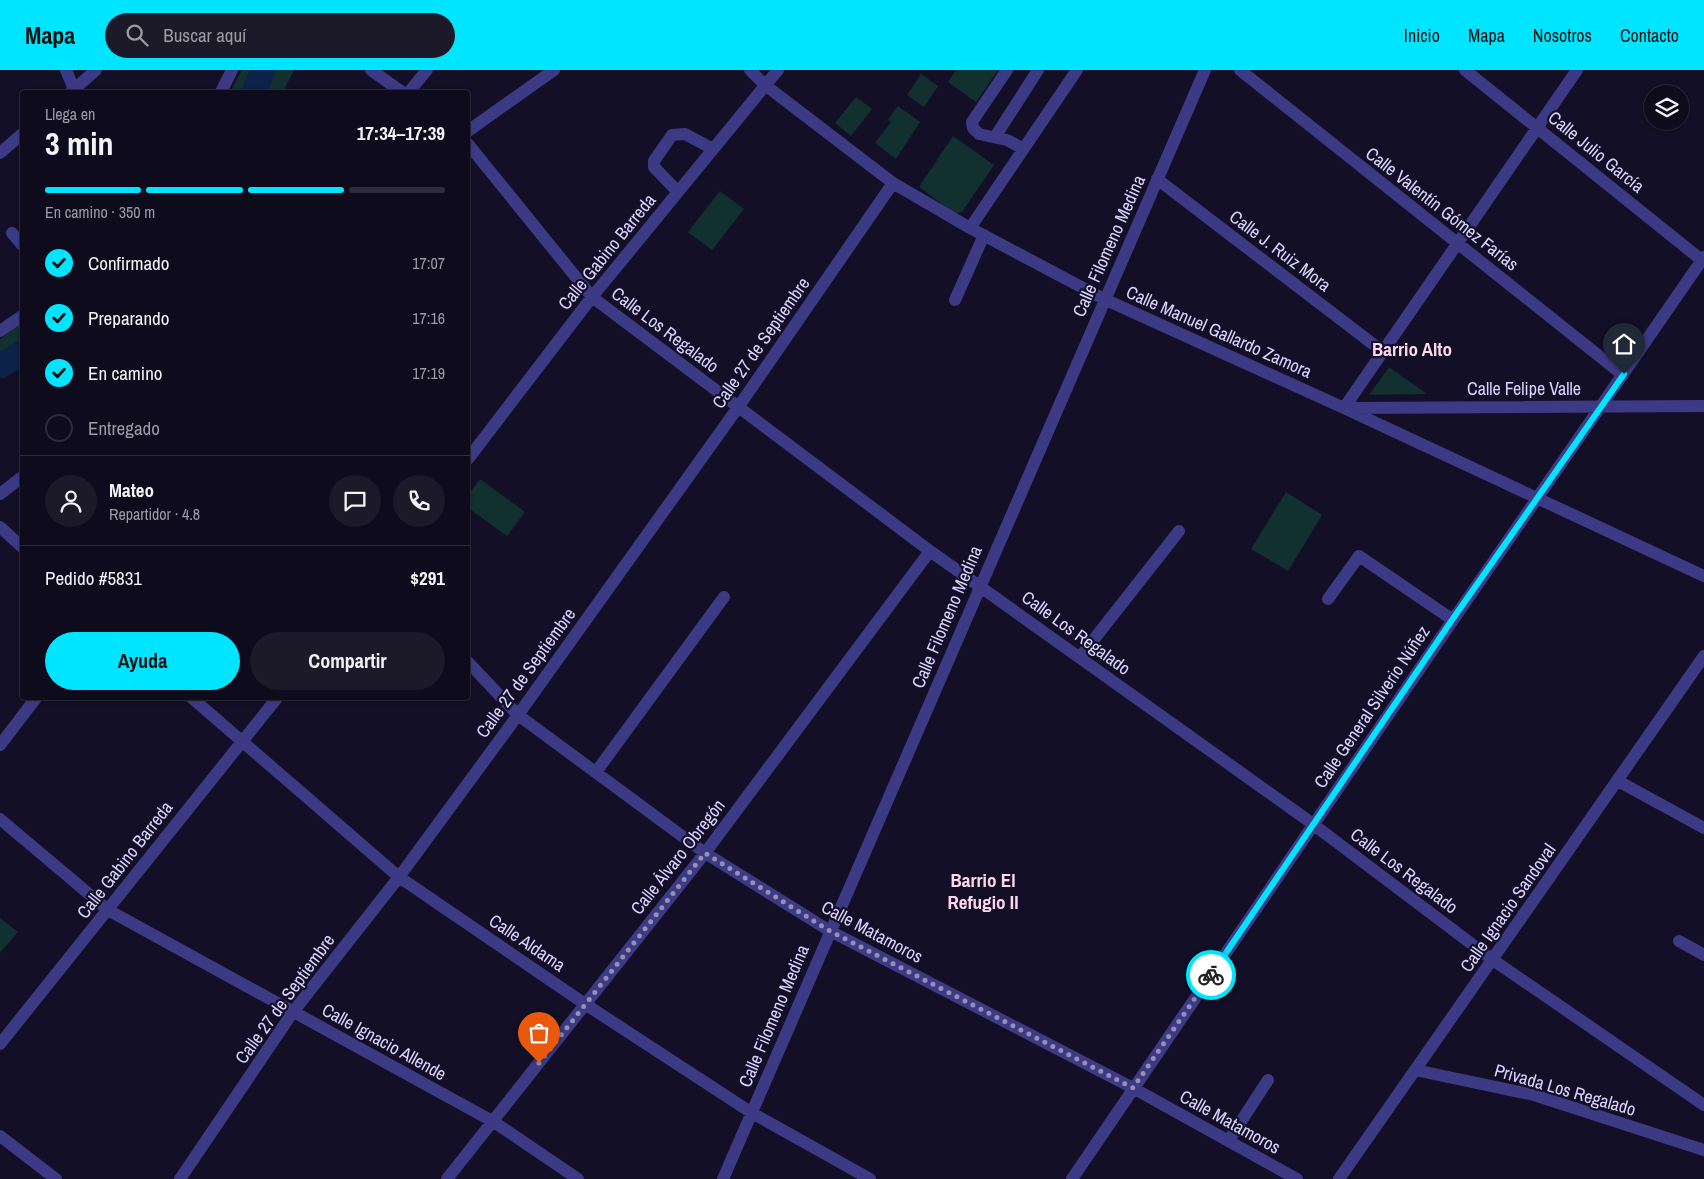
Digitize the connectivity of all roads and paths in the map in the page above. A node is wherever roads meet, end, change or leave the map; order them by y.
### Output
1 (66, 70) edge
2 (96, 70) edge
3 (232, 70) edge
4 (371, 70) edge
5 (427, 70) edge
6 (554, 70) edge
7 (750, 70) edge
8 (778, 70) edge
9 (1007, 70) edge
10 (1038, 70) edge
11 (1076, 70) edge
12 (1205, 70) edge
13 (1240, 70) edge
14 (1466, 70) edge
15 (1577, 70) edge
16 (766, 85) junction
17 (72, 90) edge
18 (75, 90) edge
19 (222, 90) edge
20 (399, 90) edge
21 (411, 90) edge
22 (1536, 127) junction
23 (470, 130) edge
24 (20, 136) edge
25 (995, 137) junction
26 (470, 146) edge
27 (1022, 148) junction
28 (713, 149) junction
29 (0, 153) edge
30 (1157, 179) junction
31 (893, 182) junction
32 (678, 192) junction
33 (970, 228) junction
34 (12, 233) dead end
35 (984, 235) junction
36 (1456, 242) junction
37 (20, 243) edge
38 (1703, 260) edge
39 (592, 297) junction
40 (1104, 299) junction
41 (955, 300) dead end
42 (20, 317) edge
43 (0, 331) edge
44 (1382, 351) junction
45 (1624, 374) junction
46 (739, 406) junction
47 (1602, 406) junction
48 (1704, 406) edge
49 (1344, 408) junction
50 (470, 456) edge
51 (20, 479) edge
52 (0, 494) edge
53 (1538, 500) junction
54 (0, 527) edge
55 (1179, 531) dead end
56 (20, 545) edge
57 (930, 551) junction
58 (1704, 576) edge
59 (980, 586) junction
60 (724, 597) dead end
61 (1328, 600) dead end
62 (1452, 620) junction
63 (1704, 656) edge
64 (1080, 658) junction
65 (470, 664) edge
66 (34, 700) edge
67 (194, 700) edge
68 (275, 700) edge
69 (518, 715) junction
70 (241, 741) junction
71 (0, 745) edge
72 (596, 772) junction
73 (1618, 781) junction
74 (0, 819) edge
75 (1314, 825) junction
76 (1704, 828) edge
77 (705, 853) junction
78 (400, 877) junction
79 (108, 910) junction
80 (830, 931) junction
81 (1680, 941) dead end
82 (1704, 955) edge
83 (1493, 960) junction
84 (585, 1004) junction
85 (293, 1012) junction
86 (0, 1044) edge
87 (1415, 1070) junction
88 (1268, 1080) dead end
89 (1133, 1088) junction
90 (1704, 1105) edge
91 (752, 1113) junction
92 (494, 1122) junction
93 (0, 1136) edge
94 (1229, 1140) junction
95 (1704, 1150) edge
96 (56, 1179) edge
97 (180, 1179) edge
98 (448, 1179) edge
99 (578, 1179) edge
100 (723, 1179) edge
101 (870, 1179) edge
102 (1072, 1179) edge
103 (1297, 1179) edge
104 (1339, 1179) edge

1 - 17 street
2 - 18 street
3 - 19 street
4 - 20 street
5 - 21 street
6 - 23 street
7 - 16 street, Calle Manuel Gallardo Zamora
8 - 16 street, Calle Gabino Barreda
9 - 25 street
10 - 25 street
11 - 27 street
12 - 30 street, Calle Filomeno Medina
13 - 36 street, Calle Valentín Gómez Farías
14 - 22 street, Calle Julio García
15 - 22 street
16 - 28 street, Calle Gabino Barreda
16 - 31 street, Calle Manuel Gallardo Zamora
22 - 36 street
22 - 38 street, Calle Julio García
24 - 29 street
25 - 27 street
26 - 39 street, Calle Los Regalado
27 - 33 street
28 - 32 street, Calle Gabino Barreda
28 - 32 street
30 - 40 street, Calle Filomeno Medina
30 - 44 street, Calle J. Ruiz Mora
31 - 33 street, Calle Manuel Gallardo Zamora
31 - 46 street, Calle 27 de Septiembre
32 - 39 street, Calle Gabino Barreda
33 - 35 street, Calle Manuel Gallardo Zamora
34 - 37 street
35 - 40 street, Calle Manuel Gallardo Zamora
35 - 41 street
36 - 44 street
36 - 45 street, Calle Valentín Gómez Farías
38 - 45 street, Calle General Silverio Núñez
39 - 46 street, Calle Los Regalado
39 - 50 street, Calle Gabino Barreda
40 - 49 street, Calle Manuel Gallardo Zamora
40 - 59 street, Calle Filomeno Medina
42 - 43 street
44 - 49 street
45 - 47 street, Calle General Silverio Núñez
46 - 57 street, Calle Los Regalado
46 - 69 street, Calle 27 de Septiembre
47 - 48 street, Calle Felipe Valle
47 - 49 street, Calle Felipe Valle
47 - 53 street, Calle General Silverio Núñez
49 - 53 street, Calle Manuel Gallardo Zamora
51 - 52 street
53 - 58 street, Calle Manuel Gallardo Zamora
53 - 62 street, Calle General Silverio Núñez
54 - 56 street
55 - 64 street
57 - 59 street, Calle Los Regalado
57 - 77 street, Calle Álvaro Obregón
59 - 64 street, Calle Los Regalado
59 - 80 street, Calle Filomeno Medina
60 - 72 street
61 - 62 street
62 - 75 street, Calle General Silverio Núñez
63 - 73 street, Calle Ignacio Sandoval
64 - 75 street, Calle Los Regalado
65 - 69 street, Calle Matamoros
66 - 71 street
67 - 70 street, Calle Aldama
68 - 70 street, Calle Gabino Barreda
69 - 72 street, Calle Matamoros
69 - 78 street, Calle 27 de Septiembre
70 - 78 street, Calle Aldama
70 - 79 street, Calle Gabino Barreda
72 - 77 street, Calle Matamoros
73 - 76 street
73 - 83 street, Calle Ignacio Sandoval
74 - 79 street, Calle Ignacio Allende
75 - 83 street, Calle Los Regalado
75 - 89 street, Calle General Silverio Núñez
77 - 80 street, Calle Matamoros
77 - 84 street, Calle Álvaro Obregón
78 - 84 street, Calle Aldama
78 - 85 street, Calle 27 de Septiembre
79 - 85 street, Calle Ignacio Allende
79 - 86 street, Calle Gabino Barreda
80 - 89 street, Calle Matamoros
80 - 91 street, Calle Filomeno Medina
81 - 82 street
83 - 87 street, Calle Ignacio Sandoval
83 - 90 street, Calle Los Regalado
84 - 91 street, Calle Aldama
84 - 92 street, Calle Álvaro Obregón
85 - 92 street, Calle Ignacio Allende
85 - 97 street, Calle 27 de Septiembre
87 - 95 street, Privada Los Regalado
87 - 104 street, Calle Ignacio Sandoval
88 - 94 street
89 - 94 street, Calle Matamoros
89 - 102 street, Calle General Silverio Núñez
91 - 100 street, Calle Filomeno Medina
91 - 101 street, Calle Aldama
92 - 98 street, Calle Álvaro Obregón
92 - 99 street, Calle Ignacio Allende
93 - 96 street
94 - 103 street, Calle Matamoros

